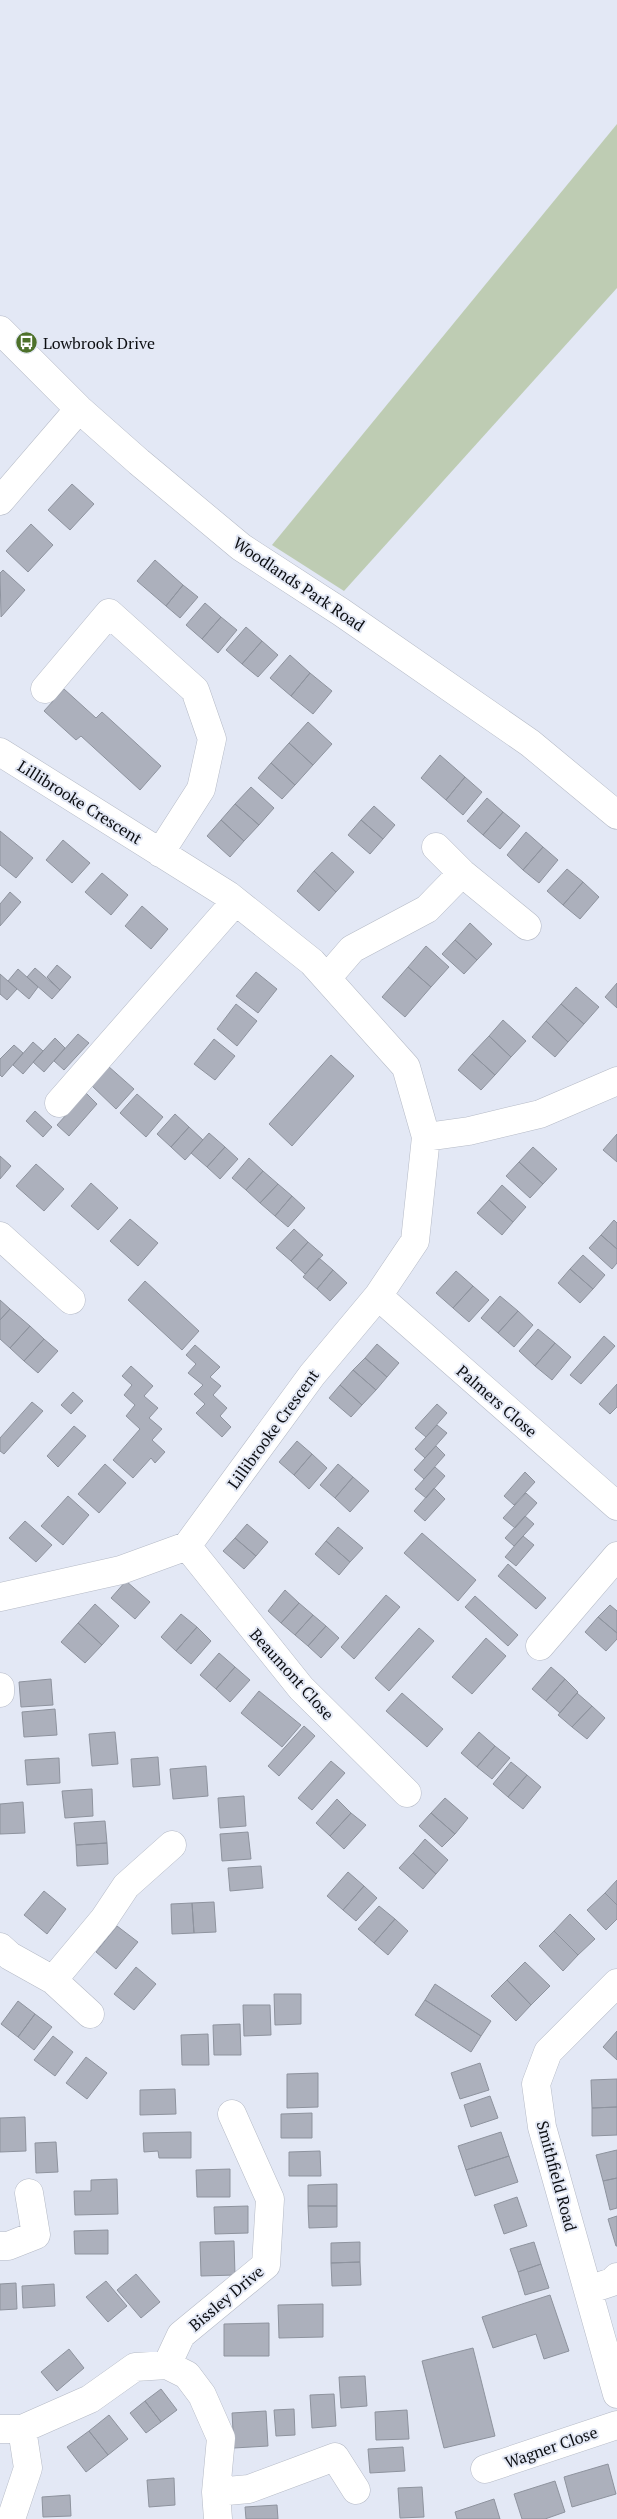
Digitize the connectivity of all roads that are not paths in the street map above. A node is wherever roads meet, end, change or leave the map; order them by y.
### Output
1 (0, 330) edge
2 (79, 409) junction
3 (0, 501) edge
4 (45, 689) dead end
5 (0, 752) edge
6 (617, 815) edge
7 (436, 847) dead end
8 (160, 853) junction
9 (462, 873) junction
10 (235, 902) junction
11 (526, 926) dead end
12 (327, 978) junction
13 (617, 1081) edge
14 (60, 1104) dead end
15 (426, 1137) junction
16 (0, 1236) edge
17 (378, 1296) junction
18 (71, 1300) dead end
19 (617, 1506) edge
20 (187, 1546) junction
21 (617, 1556) edge
22 (0, 1597) edge
23 (540, 1646) dead end
24 (0, 1687) edge
25 (0, 1693) edge
26 (407, 1793) dead end
27 (172, 1845) dead end
28 (0, 1947) edge
29 (53, 1980) junction
30 (617, 1983) edge
31 (90, 2014) dead end
32 (232, 2114) dead end
33 (29, 2192) dead end
34 (0, 2246) edge
35 (617, 2278) edge
36 (588, 2290) junction
37 (167, 2365) junction
38 (617, 2394) edge
39 (617, 2425) edge
40 (11, 2429) edge
41 (485, 2469) dead end
42 (356, 2490) dead end
43 (216, 2492) junction
44 (11, 2519) edge
45 (218, 2519) edge

1 - 2 street, Woodlands Park Road
2 - 3 street
2 - 6 street, Woodlands Park Road
4 - 8 street, Lillibrooke Crescent
5 - 8 street, Lillibrooke Crescent
7 - 9 street
8 - 10 street, Lillibrooke Crescent
9 - 11 street
9 - 12 street
10 - 12 street, Lillibrooke Crescent
10 - 14 street
12 - 15 street, Lillibrooke Crescent
13 - 15 street
15 - 17 street, Lillibrooke Crescent
16 - 18 street
17 - 19 street, Palmers Close
17 - 20 street, Lillibrooke Crescent
20 - 22 street
20 - 26 street, Beaumont Close
21 - 23 street
24 - 25 street
27 - 29 street
28 - 29 street
29 - 31 street
30 - 36 street, Smithfield Road
32 - 37 street, Bissley Drive
33 - 34 street
35 - 36 street
36 - 38 street, Smithfield Road
37 - 40 street
37 - 43 street
39 - 41 street, Wagner Close
40 - 44 street
42 - 43 street
43 - 45 street

